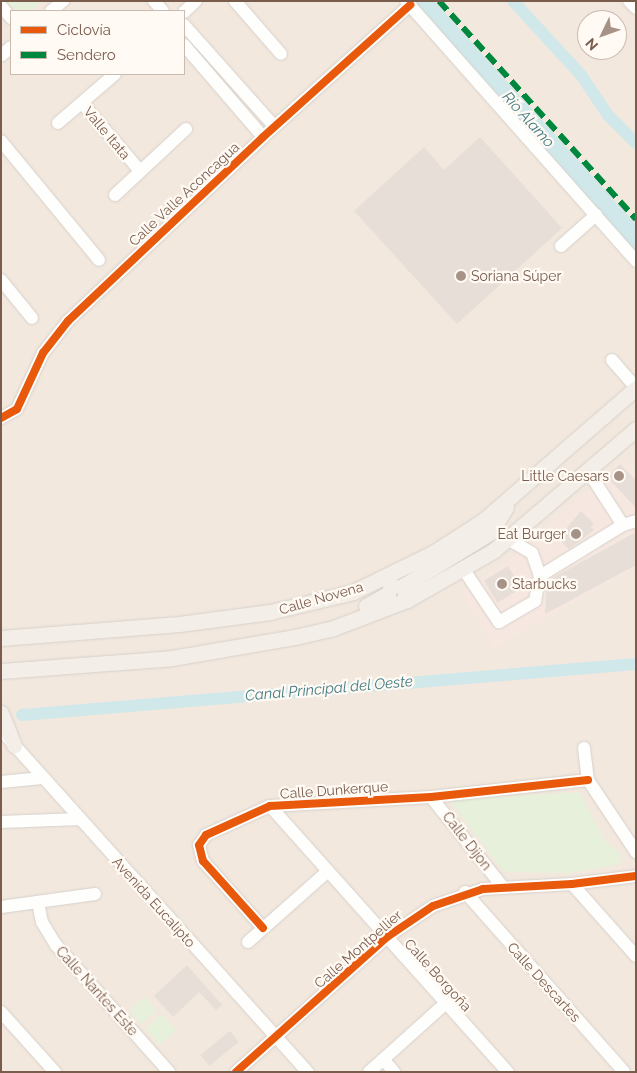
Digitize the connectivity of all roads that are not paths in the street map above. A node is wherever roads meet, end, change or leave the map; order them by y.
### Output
1 (62, 1) edge
2 (196, 1) edge
3 (236, 1) edge
4 (629, 1) edge
5 (408, 3) edge
6 (1, 6) edge
7 (636, 8) edge
8 (52, 10) edge
9 (185, 11) edge
10 (10, 17) edge
11 (185, 26) edge
12 (185, 46) edge
13 (281, 54) dead end
14 (114, 75) edge
15 (82, 103) junction
16 (58, 123) dead end
17 (274, 126) junction
18 (186, 129) dead end
19 (263, 137) junction
20 (1, 141) edge
21 (140, 171) junction
22 (115, 195) dead end
23 (596, 215) junction
24 (561, 246) dead end
25 (99, 260) dead end
26 (636, 260) edge
27 (1, 280) edge
28 (32, 318) dead end
29 (612, 360) dead end
30 (636, 388) edge
31 (1, 418) edge
32 (636, 429) edge
33 (588, 471) junction
34 (507, 503) junction
35 (630, 523) edge
36 (508, 539) junction
37 (464, 570) junction
38 (540, 576) junction
39 (388, 577) junction
40 (407, 600) junction
41 (1, 638) edge
42 (254, 643) junction
43 (8, 671) edge
44 (1, 683) edge
45 (1, 713) edge
46 (1, 730) edge
47 (14, 745) junction
48 (584, 748) dead end
49 (42, 778) junction
50 (588, 780) junction
51 (1, 782) edge
52 (431, 796) junction
53 (270, 806) junction
54 (80, 819) junction
55 (1, 822) edge
56 (636, 852) edge
57 (328, 871) junction
58 (636, 876) edge
59 (572, 884) junction
60 (502, 886) junction
61 (465, 892) junction
62 (95, 894) dead end
63 (38, 902) junction
64 (1, 907) edge
65 (264, 928) junction
66 (387, 937) junction
67 (248, 942) dead end
68 (636, 956) edge
69 (446, 1003) junction
70 (1, 1012) edge
71 (276, 1036) junction
72 (384, 1060) junction
73 (55, 1072) edge
74 (169, 1072) edge
75 (236, 1072) edge
76 (308, 1072) edge
77 (369, 1072) edge
78 (394, 1072) edge
79 (508, 1072) edge
80 (624, 1072) edge

1 - 8 street
2 - 9 street
3 - 13 street
4 - 7 street
5 - 17 street, Calle Valle Aconcagua
5 - 23 street
6 - 10 street
11 - 17 street
12 - 19 street
14 - 15 street, Valle Itata
15 - 16 street
15 - 21 street, Valle Itata
17 - 19 street, Calle Valle Aconcagua
18 - 21 street, Valle Itata
19 - 31 street, Calle Valle Aconcagua
20 - 25 street
21 - 22 street
23 - 24 street
23 - 26 street
27 - 28 street
29 - 30 street
30 - 34 main road, Calle Novena
32 - 33 main road, Calle Novena
33 - 35 street
33 - 36 main road, Calle Novena
34 - 39 main road, Calle Novena
34 - 40 main road
35 - 38 street
36 - 37 main road, Calle Novena
36 - 38 street
37 - 38 street
37 - 40 main road, Calle Novena
39 - 41 main road, Calle Novena
39 - 42 main road
40 - 42 main road, Calle Novena
42 - 43 main road, Calle Novena
43 - 44 main road
45 - 47 main road
46 - 47 street, Avenida Eucalipto
47 - 49 street, Avenida Eucalipto
48 - 50 street
49 - 51 street
49 - 54 street, Avenida Eucalipto
50 - 52 street, Calle Dunkerque
50 - 56 street
52 - 53 street, Calle Dunkerque
52 - 60 street, Calle Dijon
53 - 57 street, Calle Borgoña
53 - 65 street, Calle Dunkerque
54 - 55 street
54 - 71 street, Avenida Eucalipto
57 - 65 street
57 - 66 street, Calle Borgoña
58 - 59 street, Calle Montpellier
59 - 60 street, Calle Montpellier
59 - 68 street
60 - 61 street, Calle Montpellier
61 - 66 street, Calle Montpellier
61 - 80 street, Calle Descartes
62 - 63 street
63 - 64 street
63 - 74 street, Calle Nantes Este
65 - 67 street
66 - 69 street, Calle Borgoña
66 - 71 street, Calle Montpellier
69 - 72 street
69 - 79 street, Calle Borgoña
70 - 73 street
71 - 75 street, Calle Montpellier
71 - 76 street, Avenida Eucalipto
72 - 77 street
72 - 78 street

